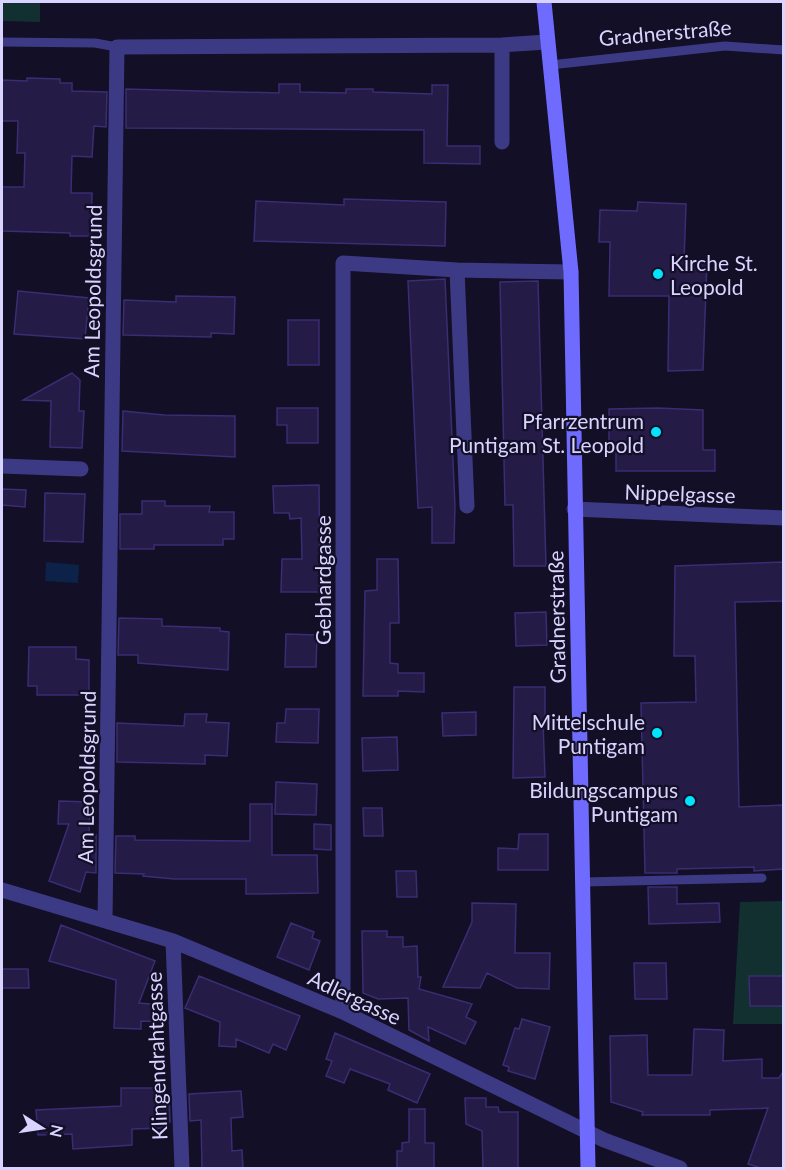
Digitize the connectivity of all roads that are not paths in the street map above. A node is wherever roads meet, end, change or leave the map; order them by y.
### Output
1 (544, 2) edge
2 (2, 42) edge
3 (547, 42) junction
4 (502, 45) junction
5 (117, 47) junction
6 (783, 50) edge
7 (550, 65) junction
8 (502, 142) dead end
9 (458, 270) junction
10 (571, 272) junction
11 (2, 466) edge
12 (81, 469) dead end
13 (467, 506) dead end
14 (574, 509) junction
15 (783, 518) edge
16 (762, 878) dead end
17 (584, 882) junction
18 (2, 890) edge
19 (105, 920) junction
20 (173, 941) junction
21 (343, 1012) junction
22 (587, 1133) junction
23 (182, 1168) edge
24 (588, 1168) edge
25 (680, 1168) edge

1 - 3 main road, Gradnerstraße
2 - 5 lane
3 - 4 street
3 - 7 main road, Gradnerstraße
4 - 5 street
4 - 8 street
5 - 19 street, Am Leopoldsgrund
6 - 7 lane, Gradnerstraße
7 - 10 main road, Gradnerstraße
9 - 10 street, Gebhardgasse
9 - 13 street
9 - 21 street, Gebhardgasse
10 - 14 main road, Gradnerstraße
11 - 12 street
14 - 15 street, Nippelgasse
14 - 17 main road, Gradnerstraße
16 - 17 lane
17 - 22 main road, Gradnerstraße
18 - 19 street, Adlergasse
19 - 20 street, Adlergasse
20 - 21 street, Adlergasse
20 - 23 street, Klingendrahtgasse
21 - 22 street, Adlergasse
22 - 24 main road, Gradnerstraße
22 - 25 street, Adlergasse

